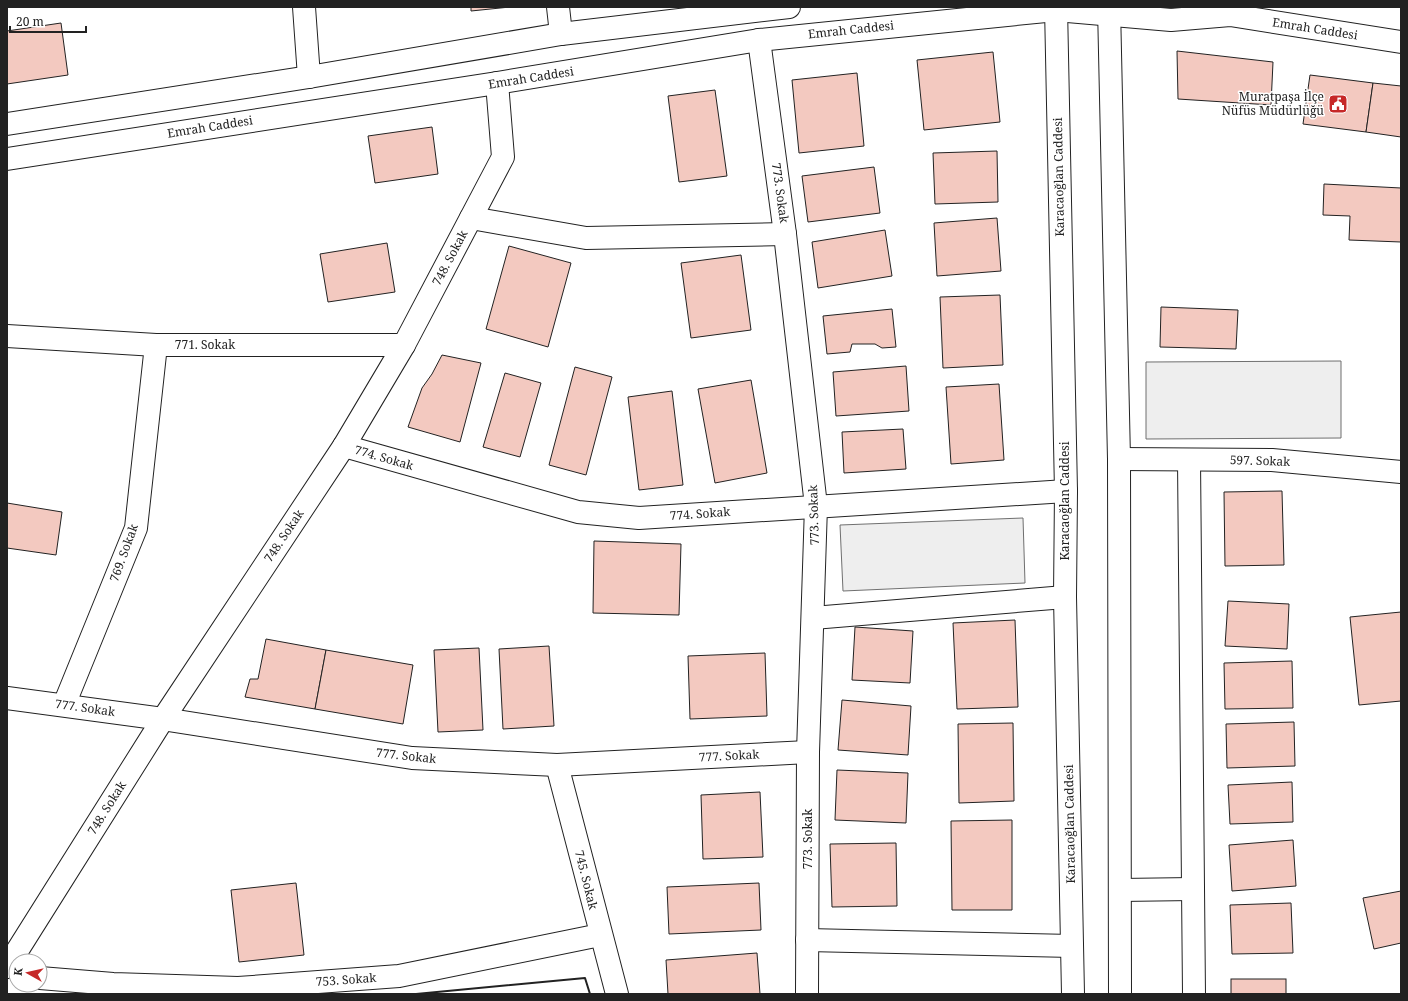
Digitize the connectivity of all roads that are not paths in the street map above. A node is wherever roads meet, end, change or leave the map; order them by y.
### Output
1 (304, 7) edge
2 (558, 7) edge
3 (789, 7) edge
4 (1056, 8) edge
5 (1109, 10) edge
6 (1221, 11) edge
7 (561, 34) junction
8 (760, 40) junction
9 (1401, 42) edge
10 (309, 78) junction
11 (497, 83) junction
12 (7, 124) edge
13 (7, 159) edge
14 (471, 218) junction
15 (785, 234) junction
16 (7, 336) edge
17 (156, 345) junction
18 (404, 345) junction
19 (344, 446) junction
20 (1119, 459) junction
21 (1189, 460) junction
22 (1401, 472) edge
23 (1066, 491) junction
24 (816, 506) junction
25 (1065, 597) junction
26 (814, 618) junction
27 (7, 698) edge
28 (64, 705) junction
29 (163, 719) junction
30 (808, 752) junction
31 (557, 765) junction
32 (1193, 889) junction
33 (1120, 890) junction
34 (600, 935) junction
35 (808, 940) junction
36 (1072, 946) junction
37 (7, 967) edge
38 (48, 979) edge
39 (399, 985) edge
40 (145, 989) edge
41 (617, 994) edge
42 (807, 994) edge
43 (1073, 994) edge
44 (1120, 994) edge
45 (1194, 994) edge

1 - 10 street
2 - 7 street
3 - 7 street
4 - 5 street, Emrah Caddesi
4 - 8 street, Emrah Caddesi
4 - 23 street, Karacaoğlan Caddesi
5 - 6 street, Emrah Caddesi
5 - 20 street
6 - 9 street, Emrah Caddesi
7 - 10 street
8 - 11 street, Emrah Caddesi
8 - 15 street, 773. Sokak
10 - 12 street
11 - 13 street, Emrah Caddesi
11 - 14 street, 748. Sokak
14 - 15 street
14 - 18 street, 748. Sokak
15 - 24 street, 773. Sokak
16 - 17 street, 771. Sokak
17 - 18 street, 771. Sokak
17 - 28 street, 769. Sokak
18 - 19 street, 748. Sokak
19 - 24 street, 774. Sokak
19 - 29 street, 748. Sokak
20 - 21 street, 597. Sokak
20 - 33 street
21 - 22 street, 597. Sokak
21 - 32 street
23 - 24 street, 774. Sokak
23 - 25 street, Karacaoğlan Caddesi
24 - 26 street, 773. Sokak
25 - 26 street
25 - 36 street, Karacaoğlan Caddesi
26 - 30 street, 773. Sokak
27 - 28 street, 777. Sokak
28 - 29 street, 777. Sokak
29 - 31 street, 777. Sokak
29 - 37 street, 748. Sokak
30 - 31 street, 777. Sokak
30 - 35 street, 773. Sokak
31 - 34 street, 745. Sokak
32 - 33 street
32 - 45 street
33 - 44 street
34 - 39 street, 753. Sokak
34 - 41 street, 745. Sokak
35 - 36 street
35 - 42 street, 773. Sokak
36 - 43 street, Karacaoğlan Caddesi
38 - 40 street, 753. Sokak
39 - 40 street, 753. Sokak

